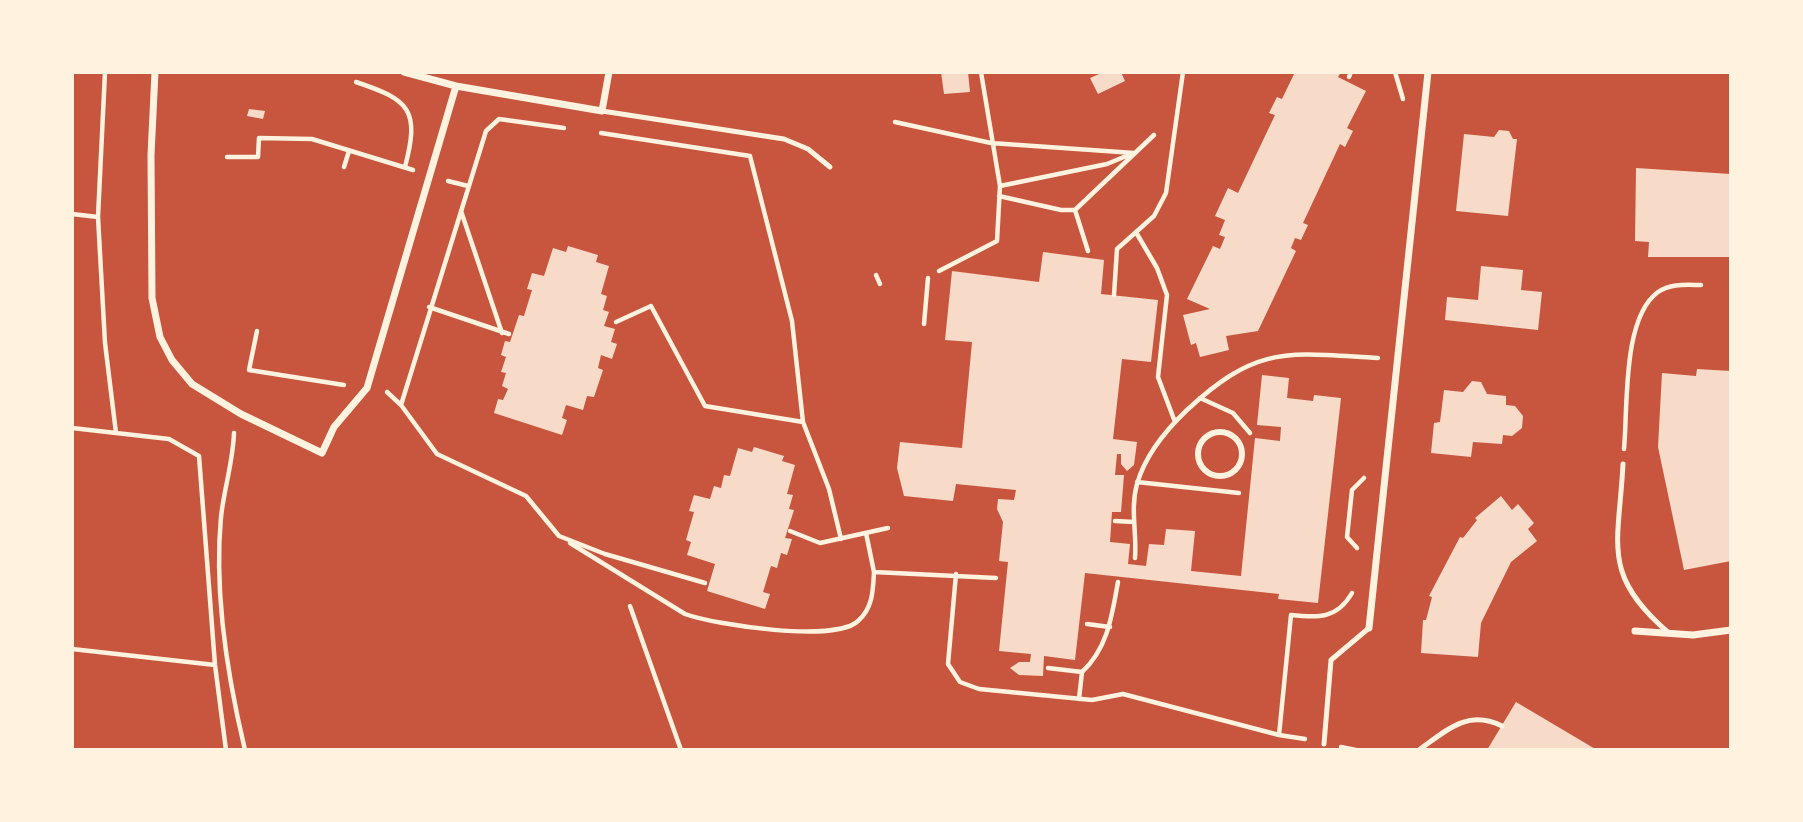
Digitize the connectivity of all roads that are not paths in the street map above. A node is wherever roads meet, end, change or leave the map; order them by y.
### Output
1 (155, 72) edge
2 (404, 72) edge
3 (609, 72) edge
4 (1428, 72) edge
5 (456, 86) junction
6 (602, 111) junction
7 (830, 167) dead end
8 (1236, 438) joint
9 (1623, 464) road end
10 (1369, 628) joint
11 (1731, 630) edge
12 (1635, 631) dead end
13 (1671, 634) junction
14 (1502, 726) dead end
15 (1324, 744) road end
16 (1419, 750) edge

1 - 5 street
2 - 5 street
3 - 6 street
4 - 10 street
5 - 6 street
6 - 7 lane
8 - 8 street
9 - 13 lane
10 - 15 lane
11 - 13 street
12 - 13 street
14 - 16 lane

